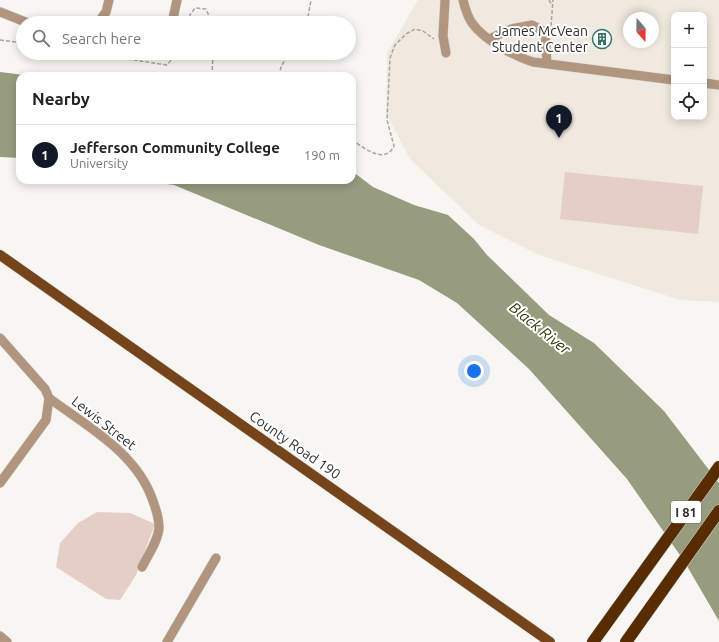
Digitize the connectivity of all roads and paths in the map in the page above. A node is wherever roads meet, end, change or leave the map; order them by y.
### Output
1 (109, 0) edge
2 (177, 0) edge
3 (312, 0) edge
4 (445, 0) edge
5 (463, 0) edge
6 (549, 0) edge
7 (553, 0) edge
8 (552, 5) junction
9 (0, 12) edge
10 (103, 16) edge
11 (174, 16) edge
12 (190, 16) edge
13 (209, 16) edge
14 (309, 16) edge
15 (16, 18) edge
16 (544, 32) junction
17 (489, 39) junction
18 (0, 40) edge
19 (16, 42) edge
20 (445, 49) joint
21 (133, 60) edge
22 (171, 60) edge
23 (213, 60) edge
24 (285, 60) edge
25 (547, 64) junction
26 (212, 72) edge
27 (279, 72) edge
28 (671, 80) edge
29 (707, 83) edge
30 (719, 85) edge
31 (356, 142) edge
32 (0, 255) edge
33 (0, 338) edge
34 (49, 398) junction
35 (719, 467) edge
36 (0, 483) edge
37 (719, 511) edge
38 (216, 558) dead end
39 (142, 567) dead end
40 (0, 636) edge
41 (7, 642) edge
42 (167, 642) edge
43 (550, 642) edge
44 (593, 642) edge
45 (626, 642) edge

1 - 10 street
2 - 11 street
3 - 14 path
4 - 20 street
5 - 17 street
6 - 8 path
7 - 8 path
8 - 16 path
9 - 15 street
12 - 13 path
16 - 17 street
16 - 25 street
17 - 25 street
18 - 19 path
20 - 31 path
21 - 22 path
23 - 26 path
24 - 27 path
25 - 28 street
29 - 30 street
32 - 43 main road, County Road 190
33 - 34 street, Lewis Street
34 - 36 street
34 - 39 street, Lewis Street
35 - 44 highway, I 81
37 - 45 highway, I 81
38 - 42 street
40 - 41 street

